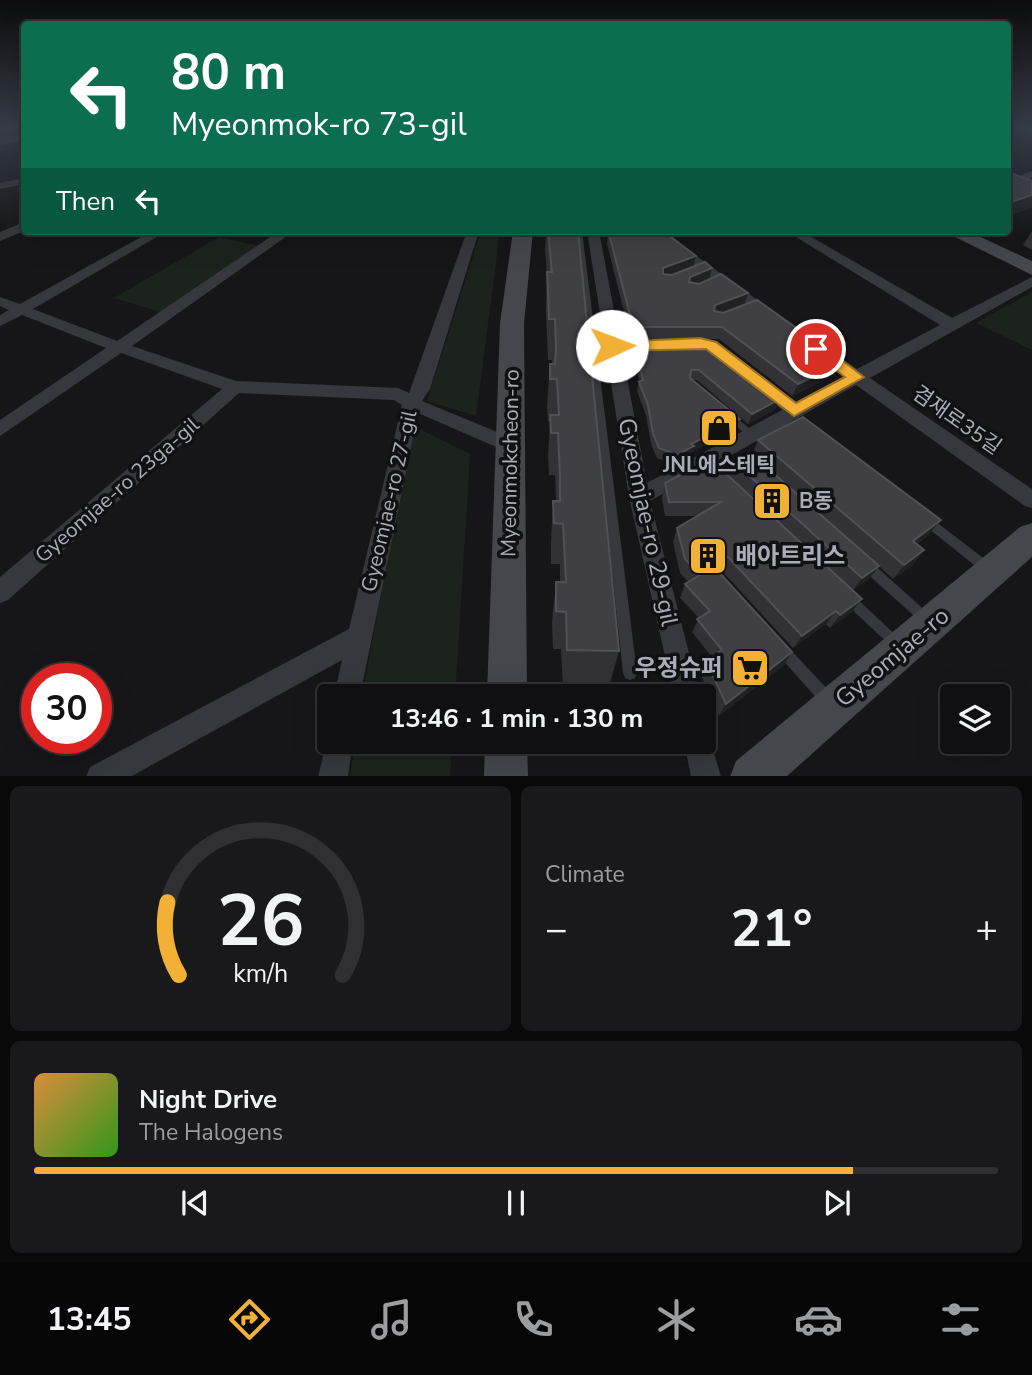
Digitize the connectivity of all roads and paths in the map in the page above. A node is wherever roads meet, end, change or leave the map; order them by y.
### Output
1 (1032, 174) edge
2 (21, 182) edge
3 (1011, 184) edge
4 (0, 186) edge
5 (1011, 186) edge
6 (1020, 190) edge
7 (21, 227) edge
8 (154, 235) edge
9 (282, 235) edge
10 (472, 235) edge
11 (523, 235) edge
12 (580, 235) edge
13 (593, 235) edge
14 (658, 235) edge
15 (799, 235) edge
16 (961, 235) edge
17 (0, 237) edge
18 (1032, 269) edge
19 (1032, 281) edge
20 (595, 294) junction
21 (0, 301) edge
22 (20, 309) junction
23 (0, 321) edge
24 (779, 322) edge
25 (952, 325) junction
26 (612, 346) junction
27 (812, 346) edge
28 (119, 347) junction
29 (856, 377) junction
30 (235, 387) junction
31 (411, 403) junction
32 (722, 409) edge
33 (791, 417) junction
34 (0, 429) edge
35 (751, 434) junction
36 (510, 445) junction
37 (639, 497) junction
38 (1032, 500) edge
39 (922, 517) edge
40 (1032, 537) edge
41 (854, 554) edge
42 (992, 572) junction
43 (0, 592) edge
44 (845, 595) edge
45 (931, 623) junction
46 (770, 637) edge
47 (358, 638) junction
48 (902, 648) junction
49 (630, 673) dead end
50 (349, 684) edge
51 (507, 684) edge
52 (684, 684) edge
53 (834, 706) junction
54 (337, 754) edge
55 (506, 754) edge
56 (701, 754) edge
57 (100, 776) edge
58 (332, 776) edge
59 (506, 776) edge
60 (706, 776) edge
61 (752, 776) edge

1 - 3 street
2 - 4 street
5 - 6 street
7 - 17 street
8 - 22 street
9 - 28 street
10 - 31 street, Gyeomjae-ro 27-gil
11 - 36 main road, Myeonmokcheon-ro
12 - 20 lane
13 - 20 street, Gyeomjae-ro 29-gil
14 - 24 street
15 - 25 street
16 - 18 main road
19 - 25 street
20 - 26 street, Gyeomjae-ro 29-gil
20 - 49 lane
21 - 22 street
22 - 23 street
22 - 28 street
25 - 29 street
26 - 33 street
26 - 37 street, Gyeomjae-ro 29-gil
27 - 29 street, 겸재로35길
28 - 30 street
28 - 34 street
29 - 33 street
29 - 38 street, 겸재로35길
30 - 31 street
30 - 43 street, Gyeomjae-ro 23ga-gil
31 - 36 street
31 - 47 street, Gyeomjae-ro 27-gil
32 - 35 lane
33 - 35 street
35 - 37 street
36 - 51 main road, Myeonmokcheon-ro
37 - 52 street, Gyeomjae-ro 29-gil
39 - 42 lane
40 - 42 main road, Gyeomjae-ro
41 - 45 lane
42 - 45 main road, Gyeomjae-ro
44 - 48 lane
45 - 48 main road, Gyeomjae-ro
46 - 53 lane
47 - 50 street, Gyeomjae-ro 27-gil
47 - 57 street
48 - 53 main road, Gyeomjae-ro
53 - 61 main road, Gyeomjae-ro
54 - 58 street
55 - 59 main road
56 - 60 street

